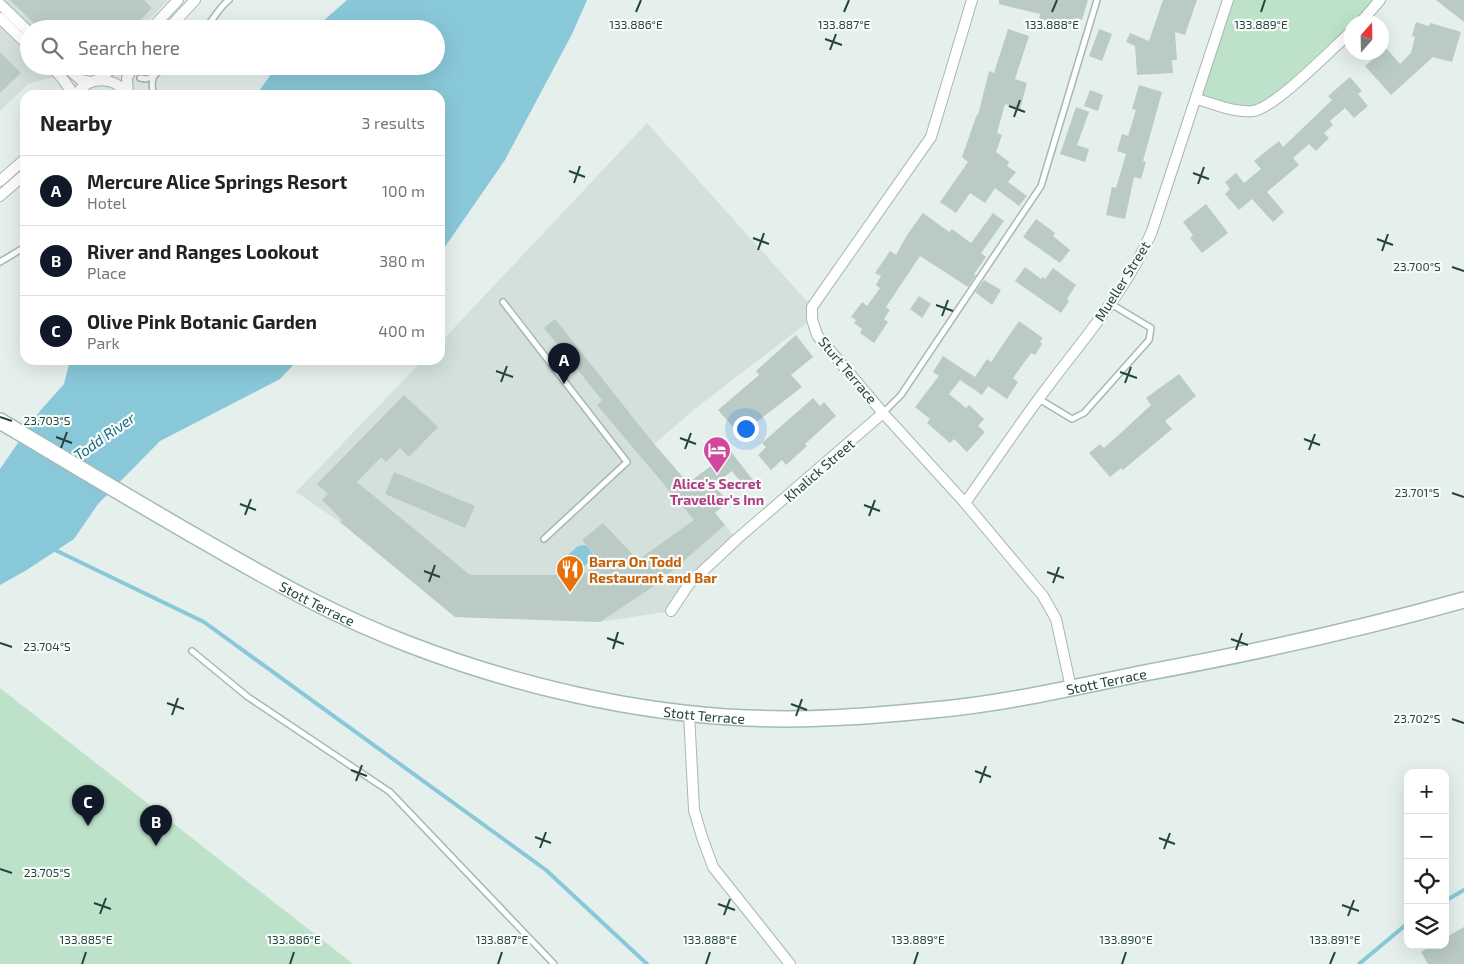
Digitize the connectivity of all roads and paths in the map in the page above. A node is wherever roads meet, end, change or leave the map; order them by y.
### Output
1 (178, 0) edge
2 (195, 0) edge
3 (229, 0) edge
4 (972, 0) edge
5 (1097, 0) edge
6 (1228, 0) edge
7 (1380, 0) edge
8 (0, 4) edge
9 (1367, 15) edge
10 (0, 18) edge
11 (159, 20) edge
12 (176, 20) edge
13 (212, 20) edge
14 (20, 23) edge
15 (20, 37) edge
16 (1344, 39) edge
17 (59, 75) edge
18 (75, 75) edge
19 (102, 75) edge
20 (128, 75) edge
21 (153, 77) joint
22 (140, 78) dead end
23 (93, 81) junction
24 (71, 90) edge
25 (79, 90) edge
26 (124, 90) edge
27 (128, 90) edge
28 (153, 90) dead end
29 (1197, 99) junction
30 (20, 163) edge
31 (20, 178) edge
32 (0, 181) edge
33 (0, 196) edge
34 (20, 250) edge
35 (0, 262) edge
36 (503, 302) dead end
37 (1110, 304) junction
38 (1039, 399) junction
39 (883, 413) junction
40 (0, 421) edge
41 (966, 503) junction
42 (544, 539) dead end
43 (1464, 600) edge
44 (671, 611) dead end
45 (192, 651) dead end
46 (1071, 688) junction
47 (689, 714) junction
48 (554, 964) edge
49 (790, 964) edge

1 - 11 street
2 - 12 street
3 - 13 lane
4 - 39 street, Sturt Terrace
5 - 39 lane
6 - 29 street, Mueller Street
7 - 9 street
8 - 14 street
10 - 15 street
16 - 29 street
17 - 24 street
18 - 23 street
19 - 23 street
20 - 27 street
21 - 22 lane
21 - 28 lane
23 - 25 street
23 - 26 street
29 - 37 street, Mueller Street
30 - 32 street
31 - 33 street
34 - 35 lane
36 - 42 lane
37 - 38 street, Mueller Street
37 - 38 lane
38 - 41 street, Mueller Street
39 - 41 street, Sturt Terrace
39 - 44 street, Khalick Street
40 - 47 main road, Stott Terrace
41 - 46 street, Sturt Terrace
43 - 46 main road, Stott Terrace
45 - 48 lane
46 - 47 main road, Stott Terrace
47 - 49 street

